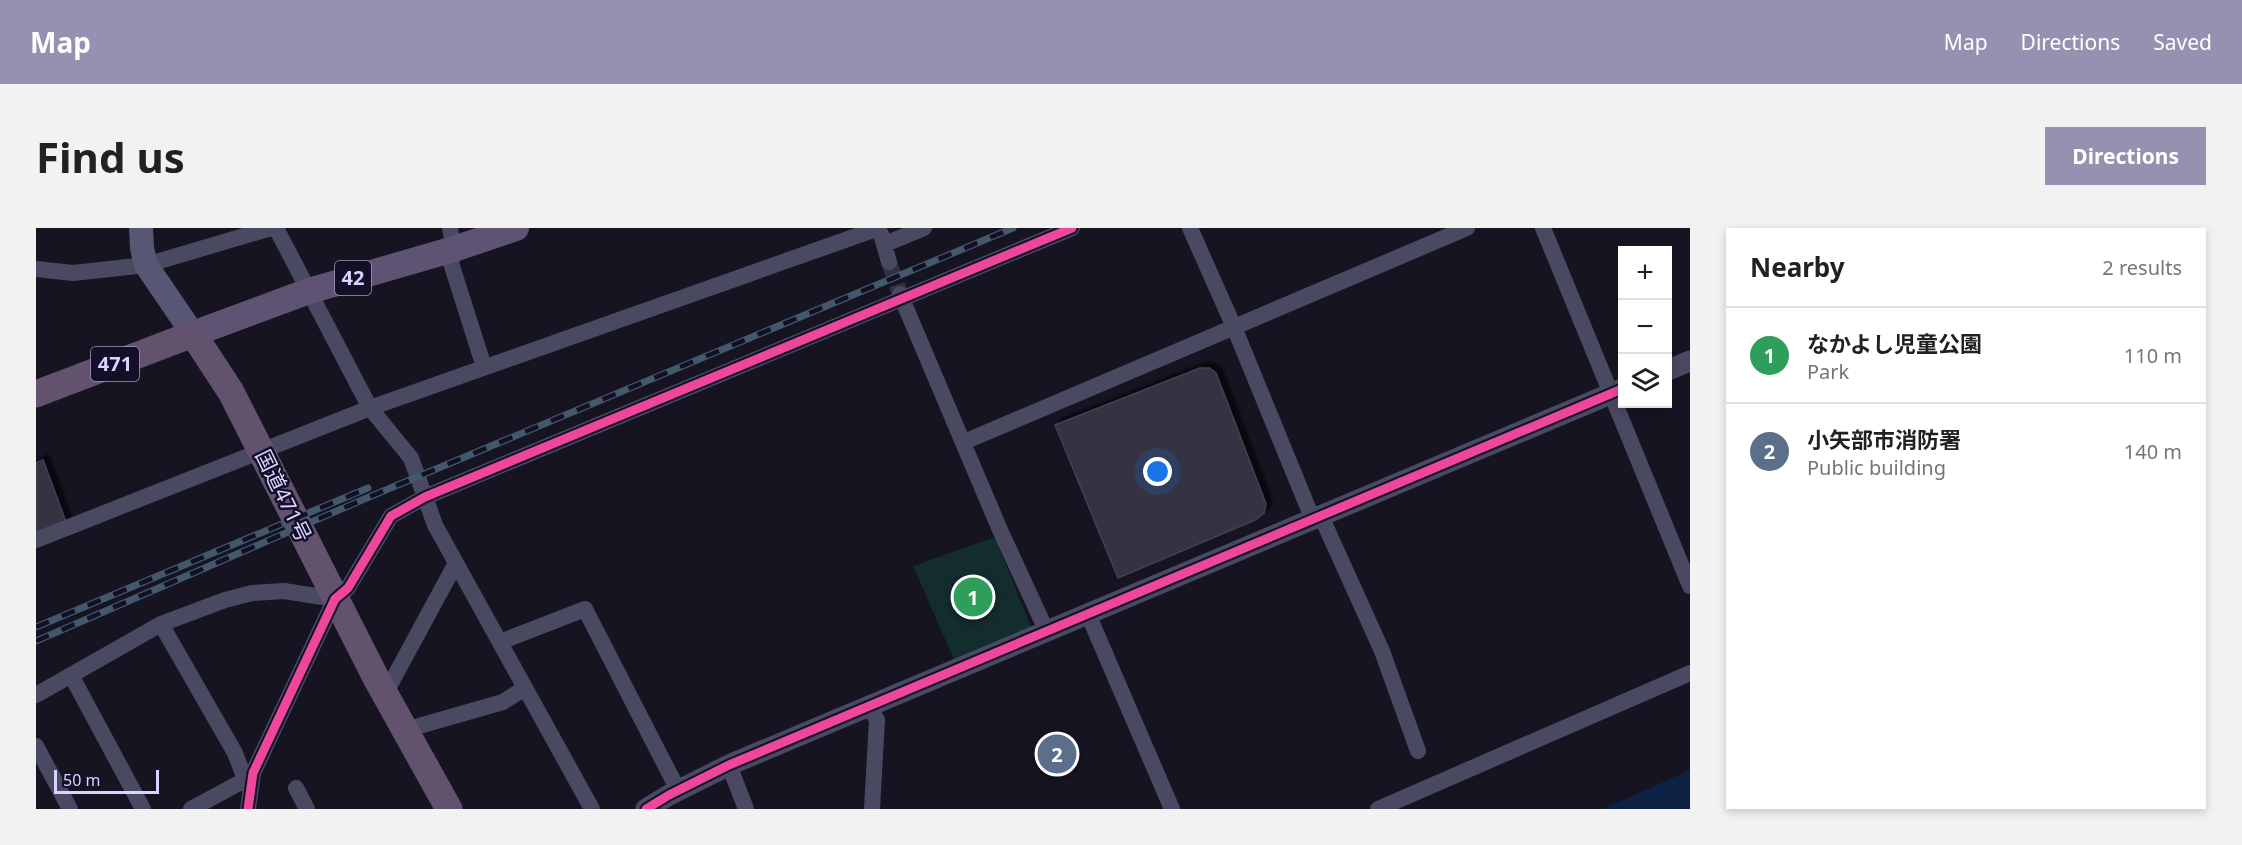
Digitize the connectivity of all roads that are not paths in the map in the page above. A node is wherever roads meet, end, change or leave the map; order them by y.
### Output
1 (141, 228) edge
2 (271, 228) edge
3 (276, 228) edge
4 (516, 228) edge
5 (924, 228) edge
6 (1072, 228) edge
7 (1190, 228) edge
8 (1467, 228) edge
9 (1542, 228) edge
10 (881, 234) edge
11 (452, 239) edge
12 (889, 262) tunnel mouth
13 (146, 265) junction
14 (36, 269) edge
15 (309, 291) junction
16 (901, 296) junction
17 (1234, 327) junction
18 (193, 334) junction
19 (1690, 361) edge
20 (484, 368) junction
21 (1672, 368) edge
22 (1617, 391) edge
23 (36, 394) edge
24 (370, 408) junction
25 (964, 442) junction
26 (260, 450) junction
27 (425, 497) junction
28 (1317, 518) junction
29 (36, 540) edge
30 (456, 563) junction
31 (1690, 586) edge
32 (335, 599) junction
33 (1088, 614) junction
34 (161, 624) junction
35 (1047, 632) junction
36 (500, 642) junction
37 (1690, 673) edge
38 (71, 675) junction
39 (525, 688) junction
40 (385, 694) junction
41 (36, 695) edge
42 (869, 706) junction
43 (405, 730) junction
44 (36, 746) edge
45 (1418, 751) dead end
46 (729, 765) junction
47 (296, 788) dead end
48 (678, 790) junction
49 (70, 809) edge
50 (143, 809) edge
51 (191, 809) edge
52 (248, 809) edge
53 (307, 809) edge
54 (449, 809) edge
55 (592, 809) edge
56 (646, 809) edge
57 (746, 809) edge
58 (872, 809) edge
59 (1172, 809) edge
60 (1378, 809) edge

1 - 13 main road
2 - 13 street
3 - 15 street
4 - 11 main road, 42
5 - 10 street
6 - 16 street
7 - 17 street
8 - 17 street
9 - 22 street
10 - 12 street
10 - 20 street
11 - 15 main road, 42
11 - 20 street
13 - 14 street
13 - 18 main road
15 - 18 main road, 42
15 - 24 street
16 - 25 street
16 - 27 street
17 - 25 street
17 - 28 street
18 - 23 highway, 471
18 - 26 highway, 国道471号
19 - 21 street
20 - 24 street
22 - 28 street
22 - 31 street
24 - 26 street
24 - 27 street
25 - 35 street
26 - 29 street
26 - 32 highway, 国道471号
27 - 30 street
27 - 32 street
28 - 33 street
28 - 45 street
30 - 36 street
30 - 40 street
32 - 34 street
32 - 40 highway, 国道471号
32 - 52 street
33 - 35 street
33 - 59 street
34 - 38 street
34 - 51 street
35 - 42 street
36 - 39 street
36 - 48 street
37 - 60 street
38 - 41 street
38 - 50 street
39 - 43 street
39 - 55 street
40 - 43 highway, 国道471号
42 - 46 street
42 - 58 street
43 - 54 highway, 国道471号
44 - 49 street
46 - 48 street
46 - 57 street
47 - 53 street
48 - 56 street

